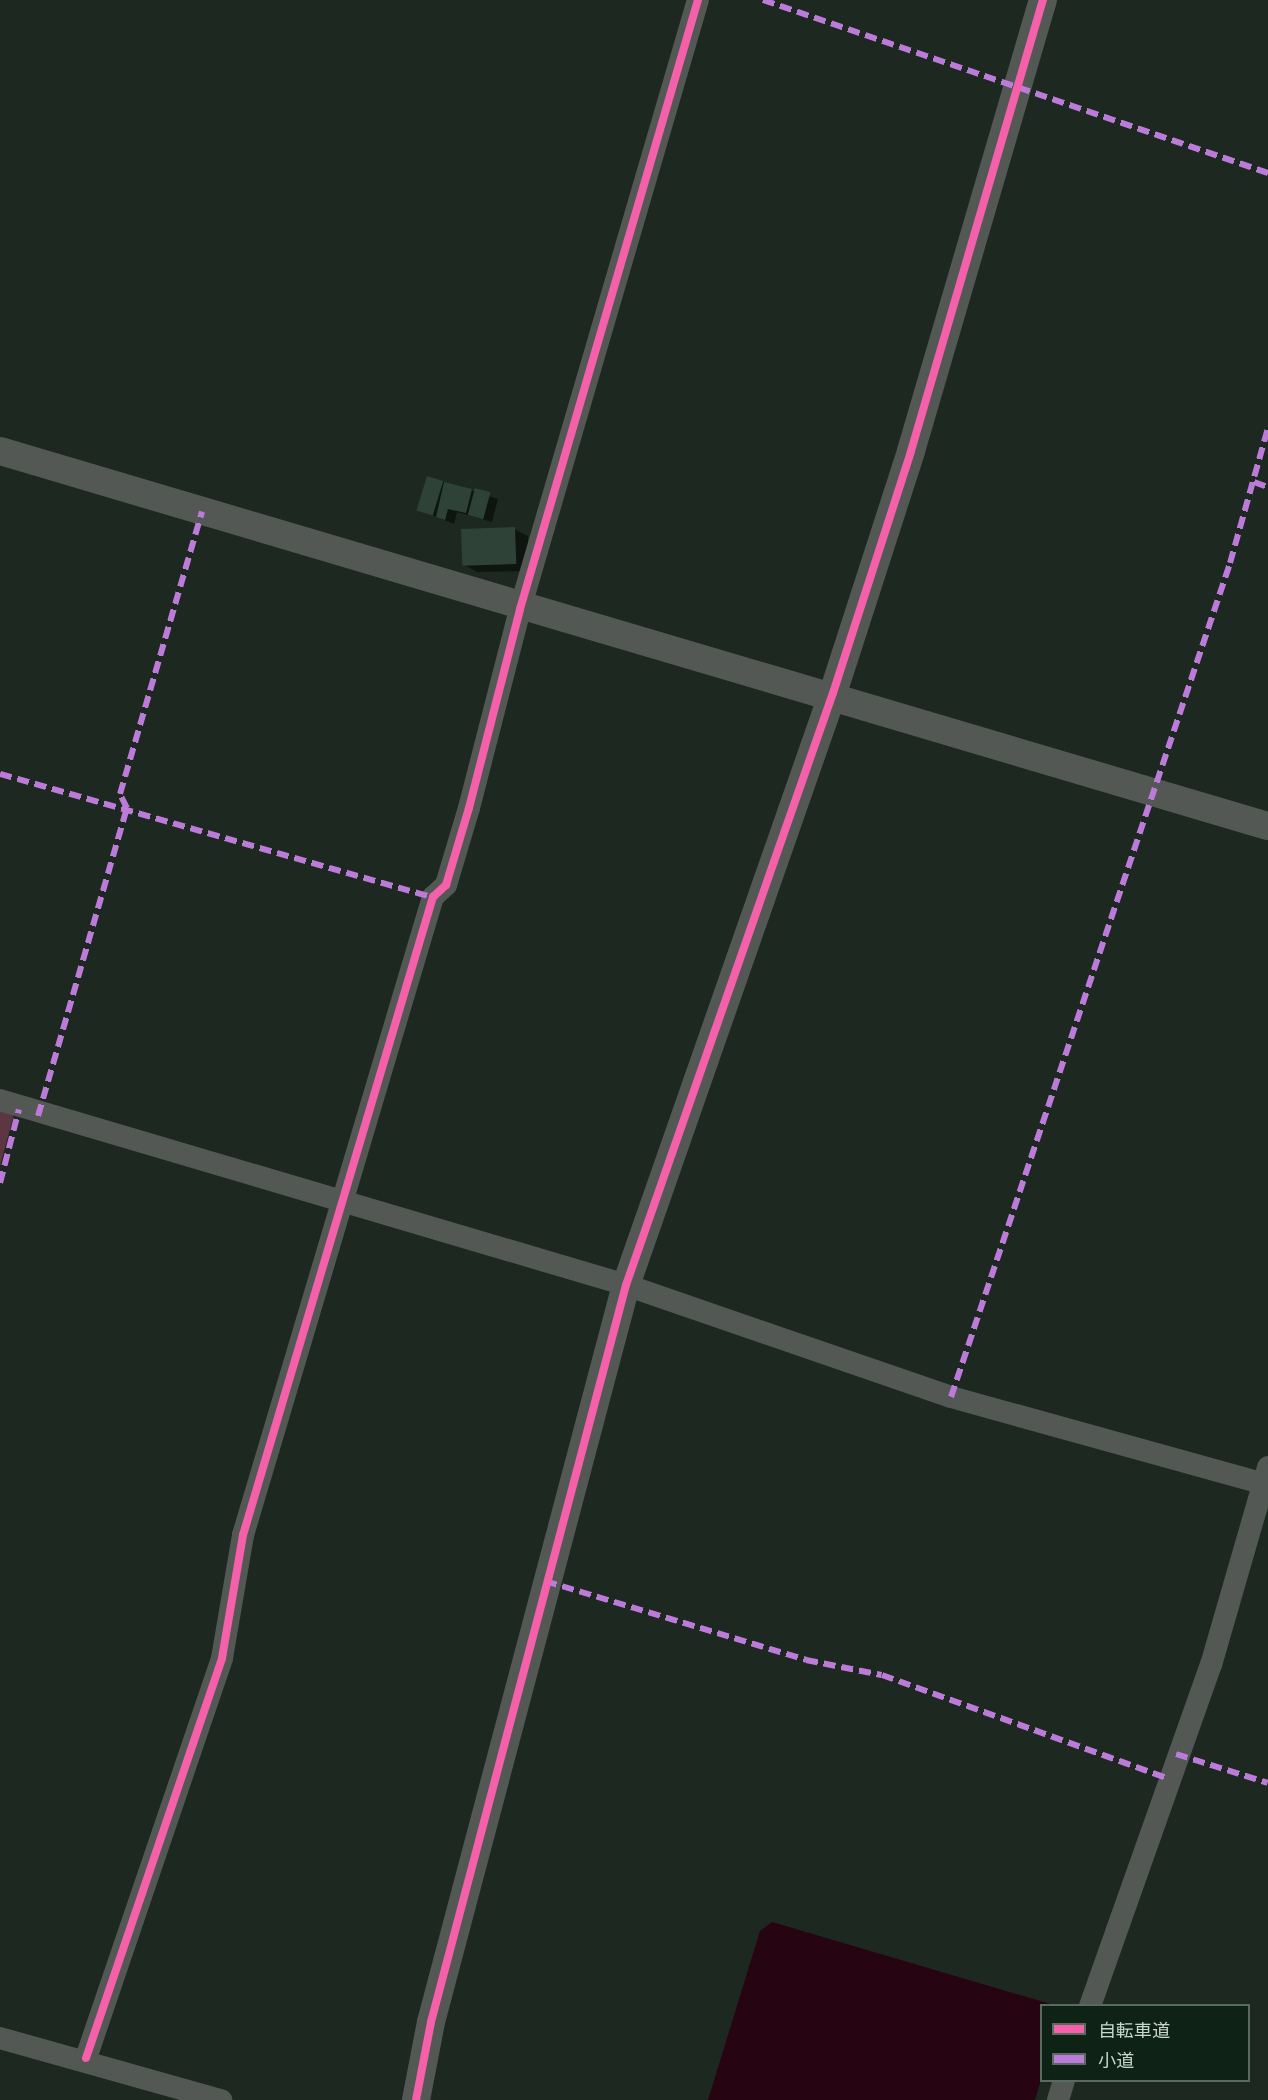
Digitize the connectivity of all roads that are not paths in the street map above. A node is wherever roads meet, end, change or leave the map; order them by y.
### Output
1 (698, 0) edge
2 (1043, 0) edge
3 (0, 452) edge
4 (520, 609) junction
5 (833, 693) junction
6 (1268, 826) edge
7 (0, 1100) edge
8 (342, 1202) junction
9 (626, 1285) junction
10 (1266, 1479) edge
11 (1091, 2004) edge
12 (0, 2038) edge
13 (86, 2058) junction
14 (1063, 2082) edge
15 (221, 2100) edge
16 (416, 2100) edge
17 (1058, 2100) edge

1 - 4 street
2 - 5 street
3 - 4 street
4 - 5 street
4 - 8 street
5 - 6 street
5 - 9 street
7 - 8 street
8 - 9 street
8 - 13 street
9 - 10 street
9 - 16 street
10 - 11 street
12 - 13 street
13 - 15 street
14 - 17 street

